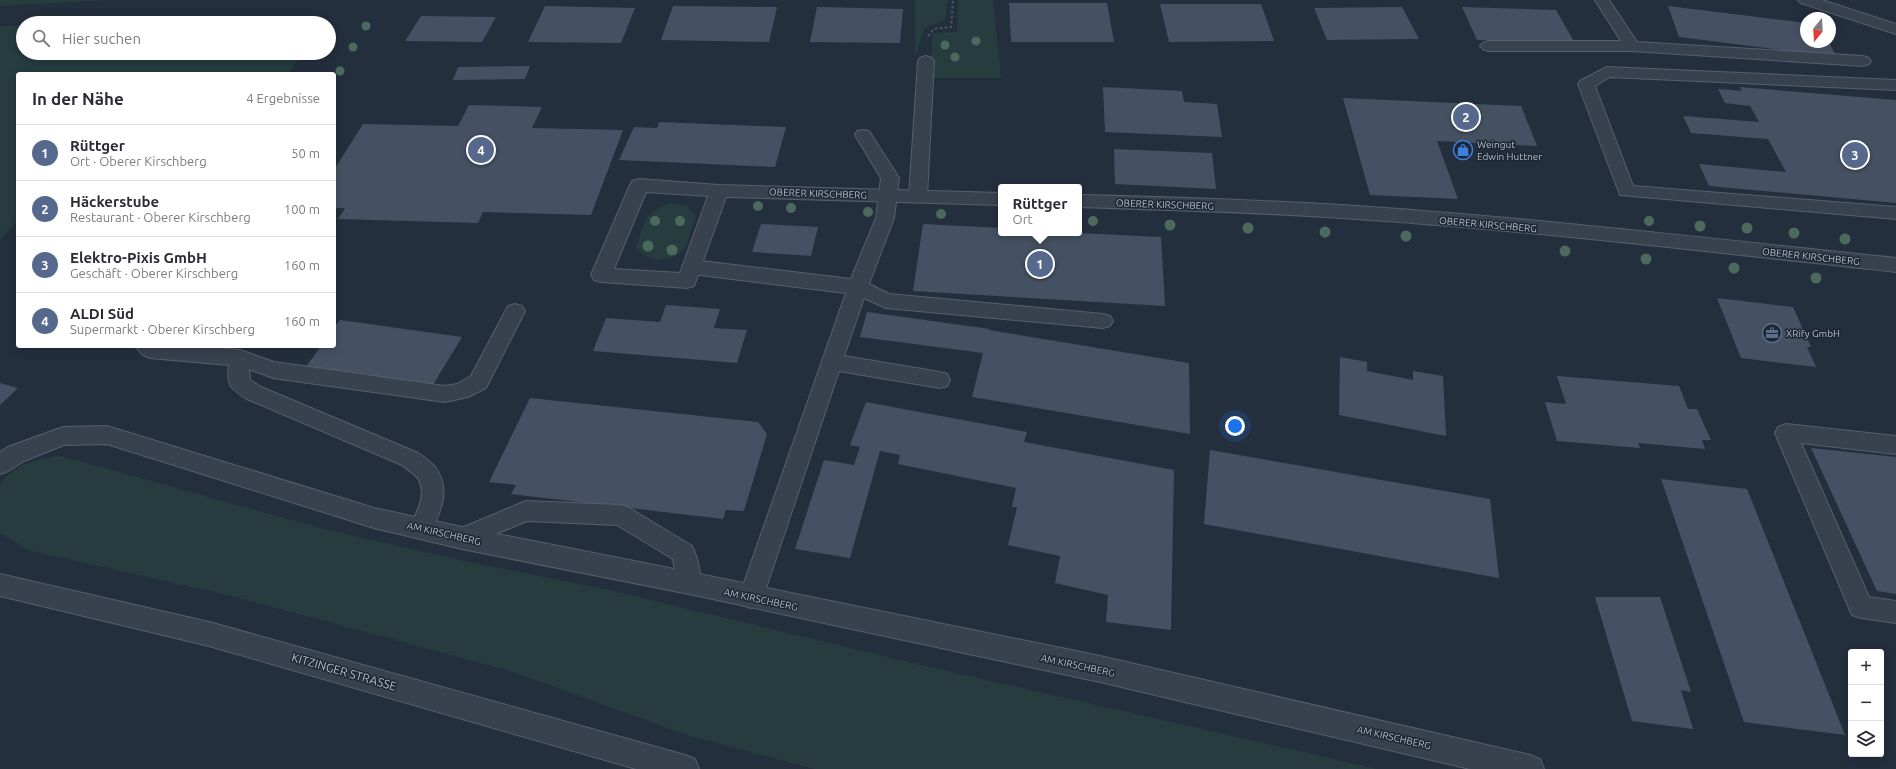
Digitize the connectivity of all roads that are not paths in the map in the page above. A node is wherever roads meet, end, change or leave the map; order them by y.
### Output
1 (1602, 0) edge
2 (1804, 0) edge
3 (1896, 14) edge
4 (1896, 29) edge
5 (1488, 46) dead end
6 (1632, 46) junction
7 (926, 61) road end
8 (1863, 61) dead end
9 (1896, 85) edge
10 (864, 135) dead end
11 (719, 190) junction
12 (888, 195) junction
13 (918, 196) junction
14 (998, 199) edge
15 (1082, 201) edge
16 (1896, 213) edge
17 (1896, 265) edge
18 (692, 267) junction
19 (858, 287) junction
20 (515, 311) dead end
21 (1103, 321) dead end
22 (148, 348) edge
23 (240, 358) junction
24 (832, 362) junction
25 (940, 380) dead end
26 (1896, 445) edge
27 (0, 464) edge
28 (421, 528) junction
29 (462, 538) junction
30 (689, 583) junction
31 (0, 585) edge
32 (751, 597) junction
33 (1896, 612) edge
34 (685, 769) edge
35 (1530, 769) edge

1 - 6 lane
2 - 3 street
2 - 4 street
5 - 6 lane
6 - 8 lane
7 - 13 lane
9 - 16 lane
10 - 12 lane
11 - 12 street, OBERER KIRSCHBERG
11 - 18 street, OBERER KIRSCHBERG
11 - 18 street, OBERER KIRSCHBERG
12 - 13 street, OBERER KIRSCHBERG
12 - 19 lane
13 - 14 street, OBERER KIRSCHBERG
15 - 17 street, OBERER KIRSCHBERG
18 - 19 lane
19 - 21 lane
19 - 24 lane
20 - 23 lane
22 - 23 lane
23 - 28 lane
24 - 25 lane
24 - 32 lane
26 - 33 lane
27 - 28 street, AM KIRSCHBERG
28 - 29 street, AM KIRSCHBERG
29 - 30 street, AM KIRSCHBERG
29 - 30 lane
30 - 32 street, AM KIRSCHBERG
31 - 34 street, KITZINGER STRASSE
32 - 35 street, AM KIRSCHBERG

